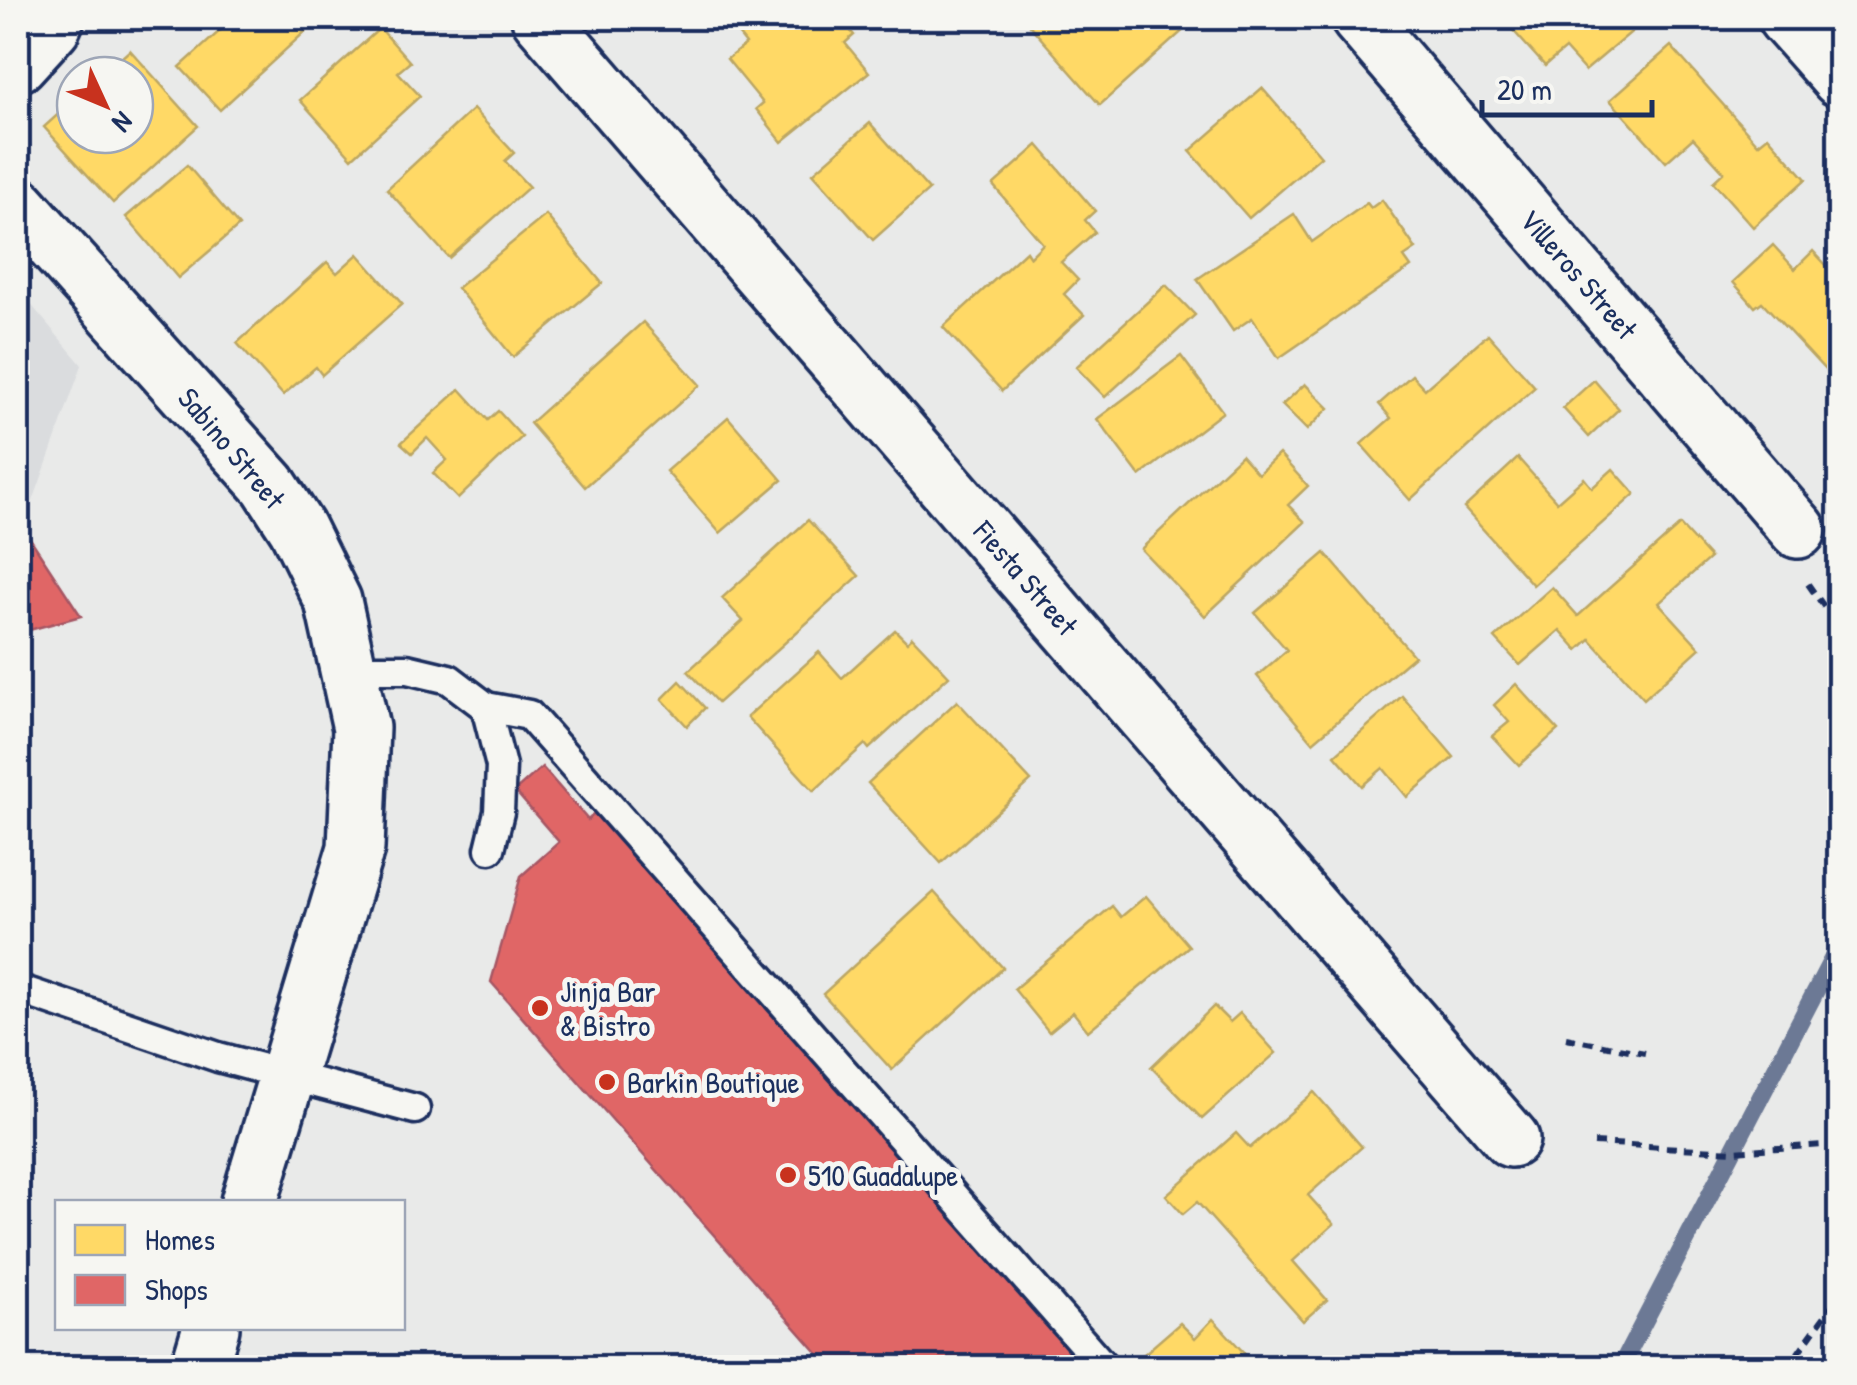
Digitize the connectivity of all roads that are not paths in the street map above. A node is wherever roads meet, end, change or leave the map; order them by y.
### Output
1 (56, 18) edge
2 (540, 18) edge
3 (1359, 18) edge
4 (1786, 18) edge
5 (18, 64) edge
6 (1840, 79) edge
7 (18, 204) edge
8 (1798, 551) road end
9 (349, 669) junction
10 (486, 708) junction
11 (490, 848) dead end
12 (18, 989) edge
13 (287, 1077) junction
14 (415, 1109) dead end
15 (1511, 1139) dead end
16 (250, 1200) edge
17 (210, 1330) edge
18 (199, 1368) edge
19 (1106, 1368) edge

1 - 5 main road
2 - 15 main road, Fiesta Street
3 - 8 main road, Villeros Street
4 - 6 main road
7 - 9 main road, Sabino Street
9 - 10 lane
9 - 13 main road, Sabino Street
10 - 11 lane
10 - 19 lane
12 - 13 lane
13 - 14 lane
13 - 16 main road, Sabino Street
17 - 18 main road

